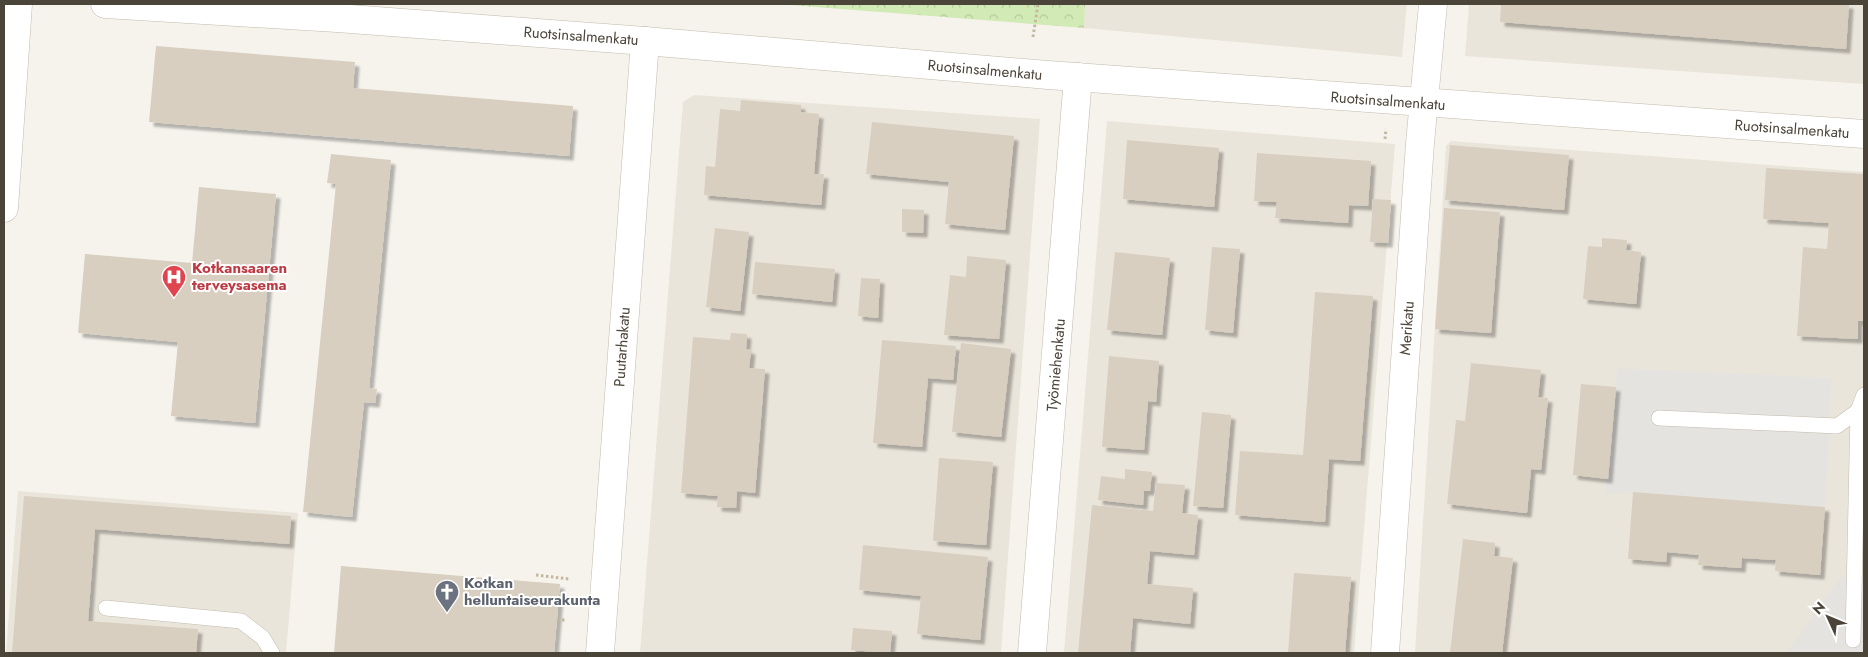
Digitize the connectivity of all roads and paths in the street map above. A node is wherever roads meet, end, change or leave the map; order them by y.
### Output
1 (18, 4) edge
2 (105, 4) edge
3 (1038, 4) edge
4 (1433, 4) edge
5 (1033, 37) dead end
6 (645, 41) junction
7 (1078, 77) junction
8 (1424, 104) junction
9 (1864, 134) edge
10 (4, 208) edge
11 (1864, 395) edge
12 (1858, 411) junction
13 (1659, 418) dead end
14 (536, 575) dead end
15 (569, 579) dead end
16 (106, 608) dead end
17 (557, 620) dead end
18 (565, 620) dead end
19 (1853, 640) dead end
20 (272, 653) edge
21 (600, 653) edge
22 (1032, 653) edge
23 (1385, 653) edge

1 - 10 street
2 - 6 street, Ruotsinsalmenkatu
3 - 5 path
4 - 8 street, Merikatu
6 - 7 street, Ruotsinsalmenkatu
6 - 21 street, Puutarhakatu
7 - 8 street, Ruotsinsalmenkatu
7 - 22 street, Työmiehenkatu
8 - 9 street, Ruotsinsalmenkatu
8 - 23 street, Merikatu
11 - 12 lane
12 - 13 lane
12 - 19 lane
14 - 15 path
16 - 20 lane
17 - 18 path

